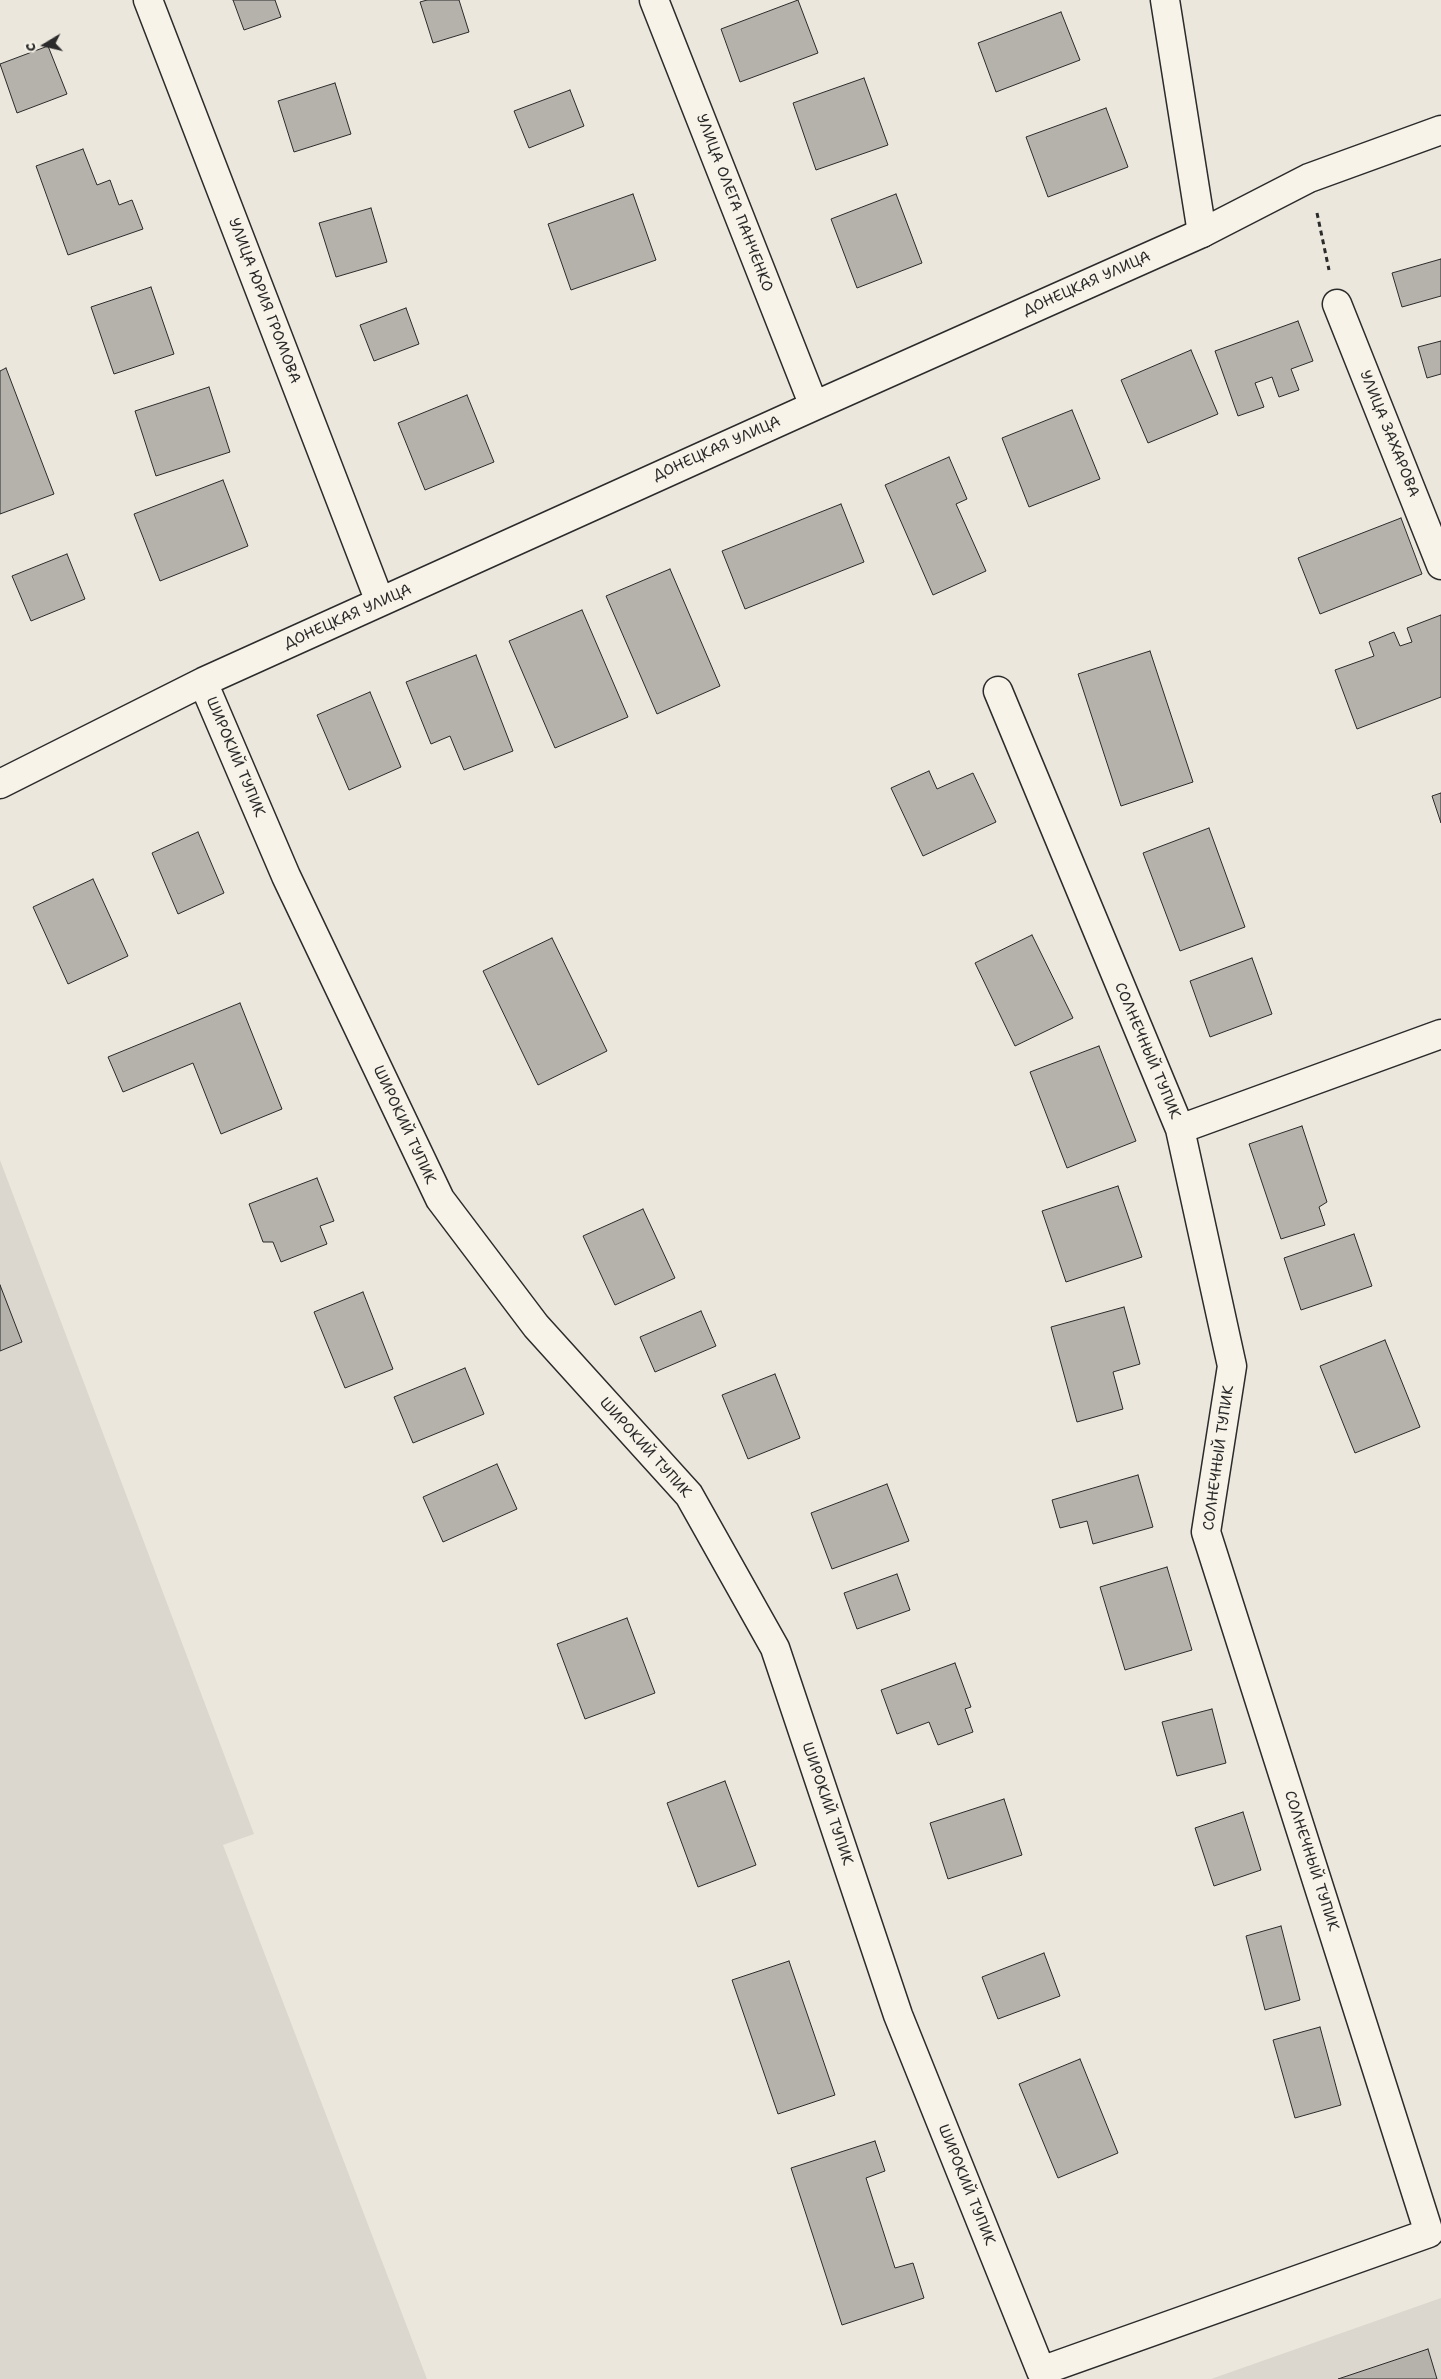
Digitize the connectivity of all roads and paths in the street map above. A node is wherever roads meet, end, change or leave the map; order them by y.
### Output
1 (148, 0) edge
2 (654, 0) edge
3 (1165, 0) edge
4 (1441, 130) edge
5 (1309, 178) junction
6 (1202, 233) junction
7 (1336, 304) joint
8 (814, 406) junction
9 (1441, 565) edge
10 (380, 602) junction
11 (203, 682) junction
12 (998, 691) dead end
13 (0, 784) edge
14 (1441, 1034) edge
15 (1180, 1130) junction
16 (1429, 2233) joint

1 - 10 street, УЛИЦА ЮРИЯ ГРОМОВА
2 - 8 street, УЛИЦА ОЛЕГА ПАНЧЕНКО
3 - 6 street
4 - 5 street, ДОНЕЦКАЯ УЛИЦА
5 - 6 street, ДОНЕЦКАЯ УЛИЦА
5 - 7 path
6 - 8 street, ДОНЕЦКАЯ УЛИЦА
7 - 9 street, УЛИЦА ЗАХАРОВА
8 - 10 street, ДОНЕЦКАЯ УЛИЦА
10 - 11 street, ДОНЕЦКАЯ УЛИЦА
11 - 13 street, ДОНЕЦКАЯ УЛИЦА
11 - 16 street, ШИРОКИЙ ТУПИК
12 - 15 street, СОЛНЕЧНЫЙ ТУПИК
14 - 15 street
15 - 16 street, СОЛНЕЧНЫЙ ТУПИК

